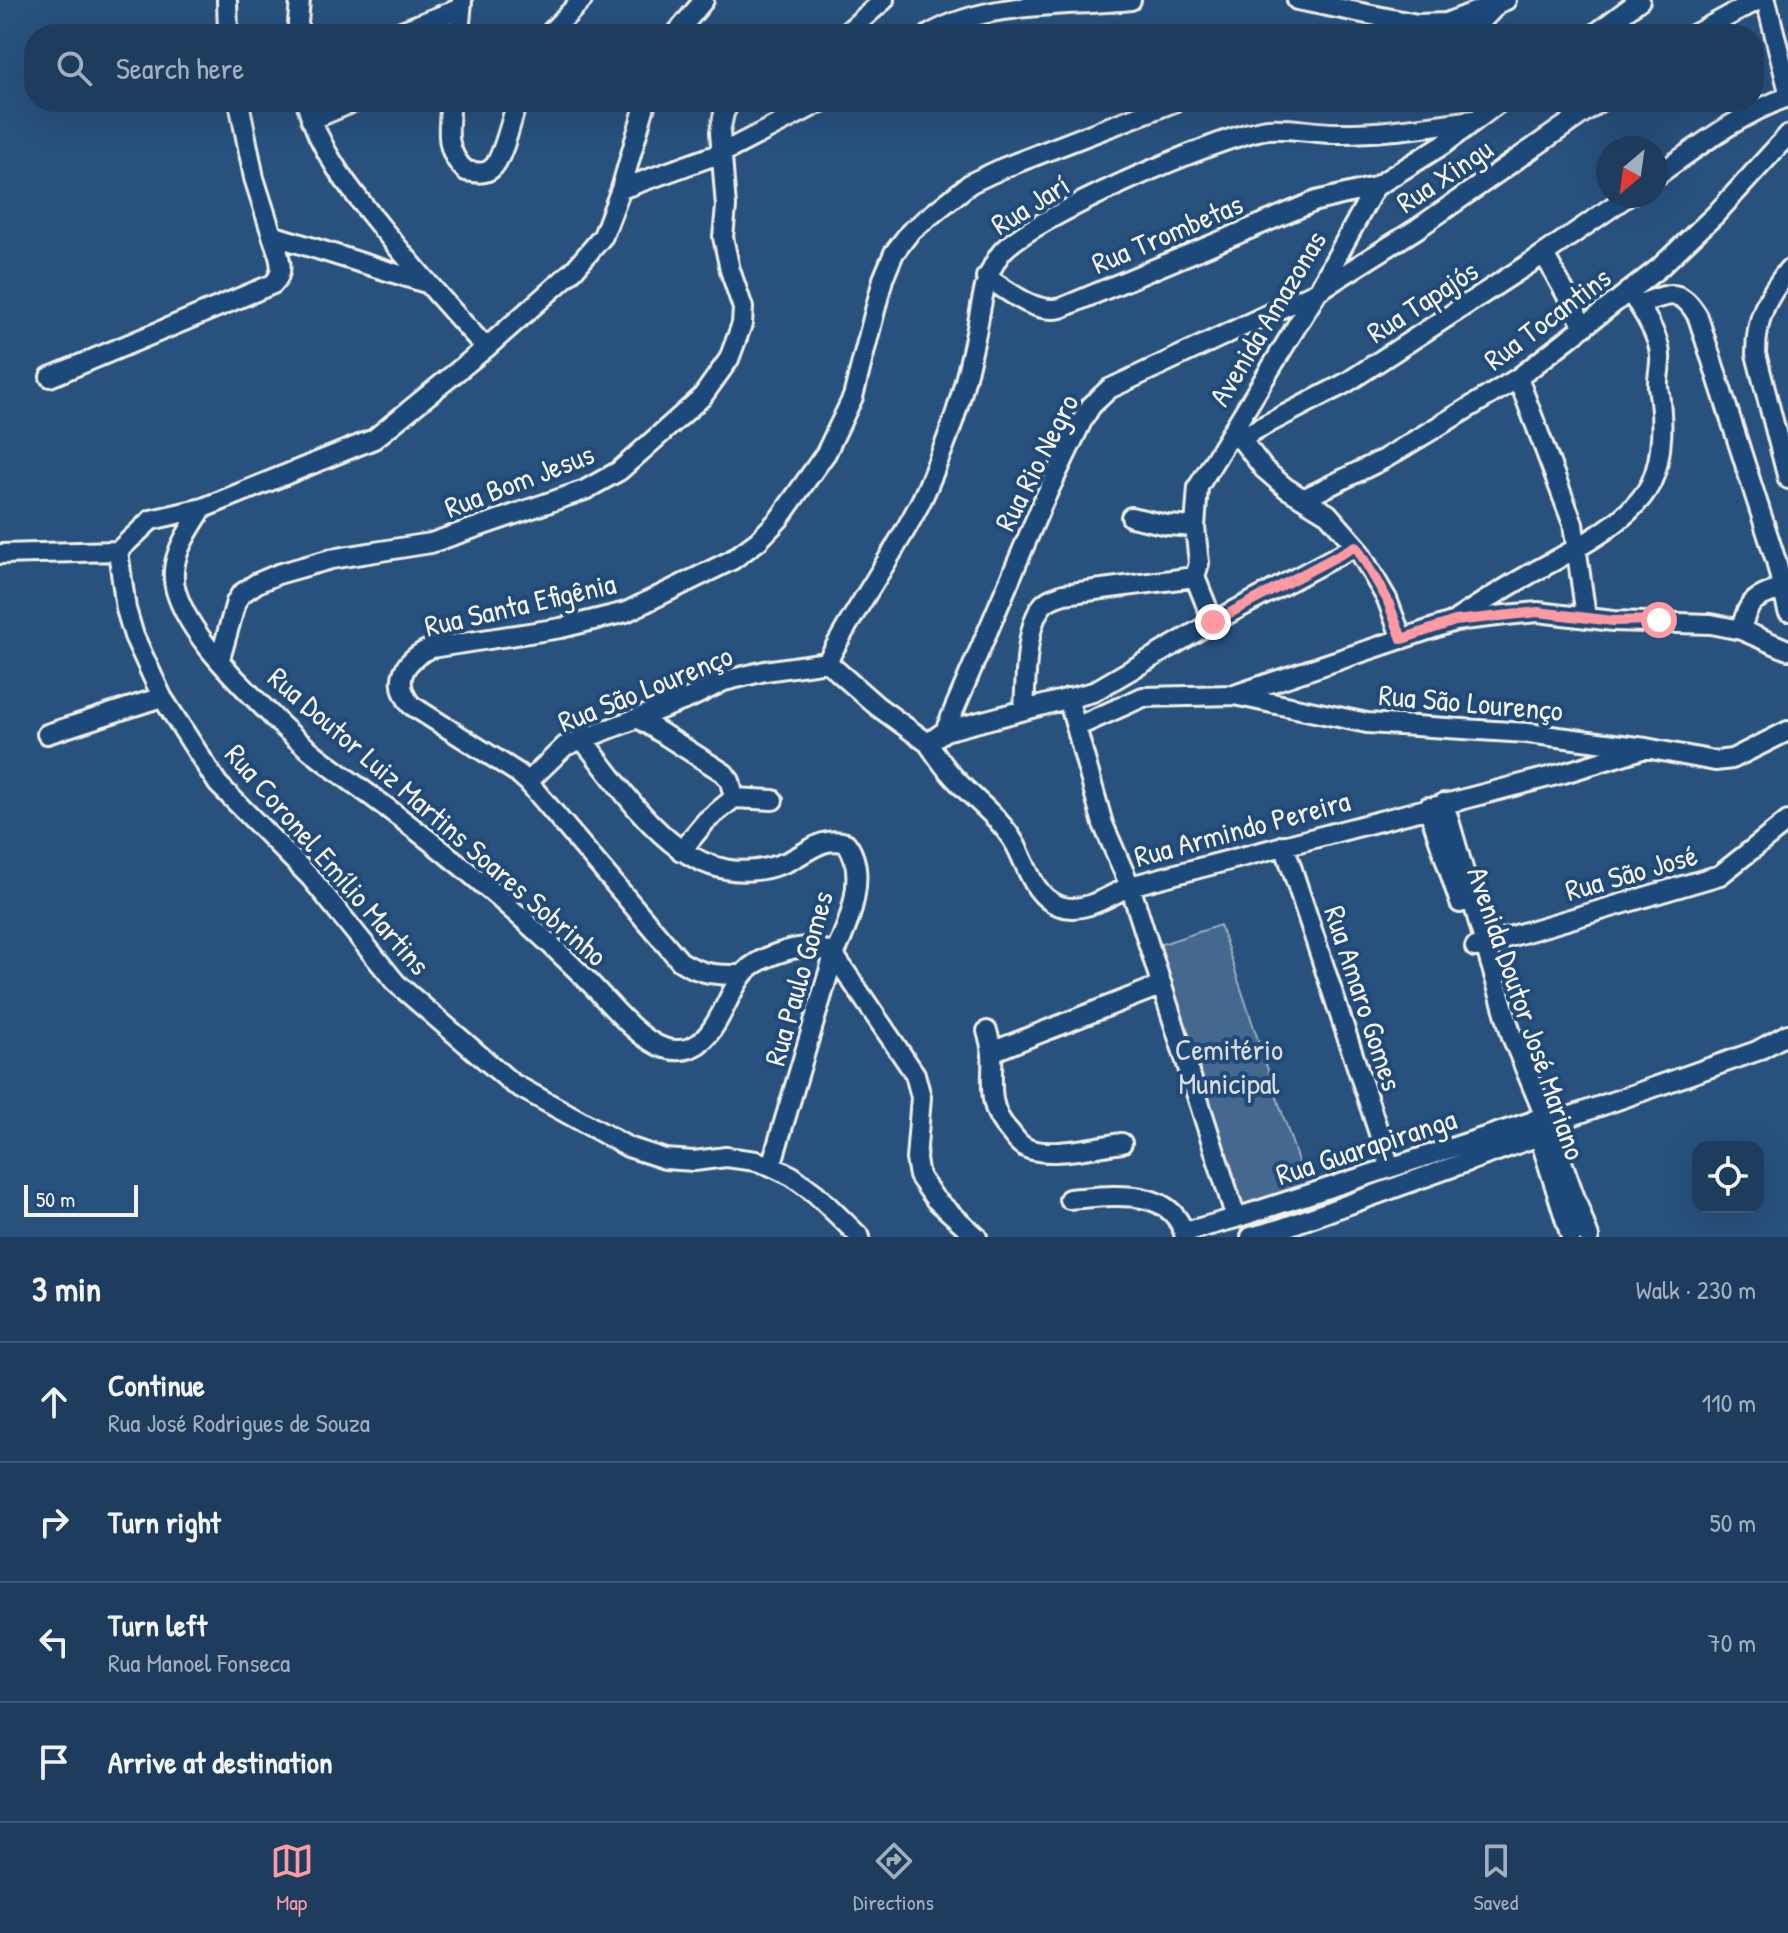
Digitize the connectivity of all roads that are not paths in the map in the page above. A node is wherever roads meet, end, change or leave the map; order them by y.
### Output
1 (227, 0) edge
2 (300, 0) edge
3 (582, 0) edge
4 (704, 0) edge
5 (884, 0) edge
6 (1131, 0) edge
7 (1297, 0) edge
8 (1640, 0) edge
9 (1758, 0) edge
10 (1766, 0) edge
11 (1502, 2) edge
12 (462, 4) edge
13 (228, 24) edge
14 (298, 24) edge
15 (417, 24) edge
16 (460, 24) edge
17 (559, 24) edge
18 (684, 24) edge
19 (856, 24) edge
20 (952, 24) edge
21 (1479, 24) edge
22 (1608, 24) edge
23 (1714, 24) edge
24 (1788, 88) edge
25 (1788, 97) edge
26 (1764, 105) edge
27 (241, 112) edge
28 (308, 112) edge
29 (450, 112) edge
30 (514, 112) edge
31 (643, 112) edge
32 (725, 112) edge
33 (802, 112) edge
34 (1148, 112) edge
35 (1486, 112) edge
36 (1585, 112) edge
37 (1751, 112) edge
38 (1474, 120) junction
39 (1788, 135) edge
40 (724, 152) junction
41 (1668, 168) edge
42 (1375, 187) junction
43 (621, 189) junction
44 (1611, 208) edge
45 (272, 235) junction
46 (1544, 254) junction
47 (1788, 270) edge
48 (986, 277) junction
49 (426, 283) junction
50 (1318, 291) junction
51 (1633, 298) junction
52 (1584, 327) junction
53 (486, 348) junction
54 (50, 377) dead end
55 (1518, 378) junction
56 (1236, 434) junction
57 (1788, 479) edge
58 (1305, 498) junction
59 (203, 508) junction
60 (1131, 517) dead end
61 (1195, 527) junction
62 (1356, 546) junction
63 (1577, 549) junction
64 (118, 551) junction
65 (0, 554) edge
66 (1195, 577) junction
67 (1783, 588) junction
68 (1788, 611) edge
69 (1586, 617) junction
70 (1455, 621) junction
71 (1213, 622) junction
72 (1741, 630) junction
73 (1402, 639) junction
74 (1788, 650) edge
75 (220, 659) junction
76 (827, 662) junction
77 (1142, 665) junction
78 (1234, 695) junction
79 (162, 697) junction
80 (1143, 697) junction
81 (1068, 698) junction
82 (1024, 709) junction
83 (638, 718) junction
84 (1076, 727) junction
85 (945, 731) junction
86 (1788, 731) edge
87 (47, 734) dead end
88 (582, 739) junction
89 (928, 743) junction
90 (1646, 748) junction
91 (528, 782) junction
92 (734, 798) junction
93 (773, 800) dead end
94 (1436, 805) junction
95 (1788, 821) edge
96 (1284, 845) junction
97 (681, 851) junction
98 (1130, 886) junction
99 (1479, 946) junction
100 (834, 955) junction
101 (743, 975) junction
102 (1162, 985) junction
103 (987, 1031) dead end
104 (1788, 1034) edge
105 (1788, 1047) edge
106 (994, 1051) junction
107 (1757, 1051) junction
108 (1542, 1127) junction
109 (1122, 1143) dead end
110 (771, 1166) junction
111 (1390, 1167) junction
112 (1069, 1199) dead end
113 (1236, 1218) junction
114 (1278, 1233) edge
115 (1185, 1235) edge
116 (860, 1237) edge
117 (977, 1237) edge
118 (1251, 1237) edge
119 (1571, 1237) edge
120 (1589, 1237) edge

1 - 13 street
2 - 14 street
3 - 17 street
4 - 18 street
5 - 19 street
6 - 20 street
7 - 11 street
8 - 22 street
9 - 23 street
10 - 24 street
11 - 21 street
12 - 15 street
12 - 16 street
25 - 26 street
27 - 45 street
28 - 49 street
29 - 30 street
31 - 43 street
32 - 40 street, Rua Bom Jesus
33 - 40 street
34 - 91 street, Rua Santa Efigênia
35 - 38 street, Avenida Amazonas
36 - 50 street, Rua Xingu
37 - 41 street
38 - 42 street, Avenida Amazonas
38 - 48 street, Rua Jarí
39 - 51 street, Rua Tocantins
40 - 43 street
40 - 75 street, Rua Bom Jesus
42 - 48 street, Rua Trombetas
42 - 50 street, Avenida Amazonas
43 - 53 street
44 - 46 street, Rua Tapajós
45 - 49 street
45 - 54 street
46 - 52 street
46 - 56 street, Rua Tapajós
47 - 57 street
48 - 76 street, Rua Jarí
49 - 53 street
50 - 56 street, Avenida Amazonas
50 - 85 street, Rua Rio Negro
51 - 52 street, Rua Tocantins
51 - 63 street
51 - 67 street
52 - 55 street, Rua Tocantins
53 - 59 street
55 - 58 street, Rua Tocantins
55 - 63 street
56 - 58 street
56 - 61 street, Avenida Amazonas
58 - 62 street
59 - 64 street
59 - 75 street, Rua Doutor Luiz Martins Soares Sobrinho
60 - 61 street
61 - 66 street, Avenida Amazonas
62 - 71 street
62 - 73 street
63 - 69 street
63 - 70 street
64 - 65 street
64 - 79 street, Rua Coronel Emílio Martins
66 - 71 street, Avenida Amazonas
66 - 82 street
67 - 68 street
67 - 72 street
69 - 70 street
69 - 72 street
70 - 73 street
71 - 77 street
72 - 74 street
73 - 78 street
75 - 101 street, Rua Doutor Luiz Martins Soares Sobrinho
76 - 83 street, Rua São Lourenço
76 - 89 street
77 - 80 street
77 - 81 street
78 - 80 street, Rua São Lourenço
78 - 90 street, Rua São Lourenço
79 - 87 street
79 - 110 street, Rua Coronel Emílio Martins
80 - 84 street
81 - 82 street
81 - 84 street
82 - 85 street
83 - 88 street, Rua São Lourenço
83 - 92 street
84 - 98 street
85 - 89 street
86 - 90 street, Rua São Lourenço
88 - 91 street, Rua São Lourenço
88 - 97 street, Rua Paulo Gomes
89 - 98 street, Rua Armindo Pereira
90 - 94 street, Rua Armindo Pereira
91 - 101 street, Rua Santa Efigênia
92 - 93 street
92 - 97 street
94 - 96 street, Rua Armindo Pereira
94 - 99 street, Avenida Doutor José Mariano
95 - 99 street, Rua São José
96 - 98 street, Rua Armindo Pereira
96 - 111 street, Rua Amaro Gomes
97 - 100 street, Rua Paulo Gomes
98 - 102 street
99 - 108 street, Avenida Doutor José Mariano
100 - 101 street
100 - 110 street, Rua Paulo Gomes
100 - 117 street
102 - 106 street
102 - 113 street
103 - 106 street
104 - 107 street, Rua Guarapiranga
105 - 107 street, Rua Guarapiranga
106 - 109 street
107 - 108 street, Rua Guarapiranga
108 - 111 street, Rua Guarapiranga
108 - 114 street, Rua Guarapiranga
108 - 119 street, Avenida Doutor José Mariano
108 - 120 street
110 - 116 street, Rua Coronel Emílio Martins
111 - 113 street, Rua Guarapiranga
112 - 115 street
113 - 115 street, Rua Guarapiranga
114 - 118 street, Rua Guarapiranga

